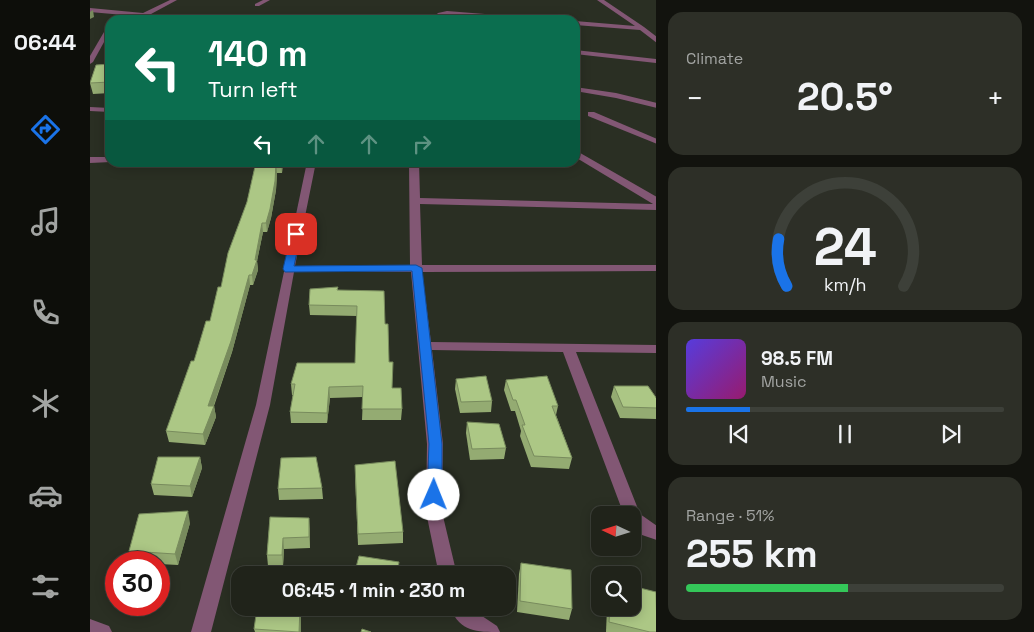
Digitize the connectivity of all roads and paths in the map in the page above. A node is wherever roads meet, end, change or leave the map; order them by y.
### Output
1 (174, 0) edge
2 (267, 0) edge
3 (600, 0) edge
4 (257, 5) dead end
5 (90, 10) edge
6 (144, 15) joint
7 (439, 15) edge
8 (472, 15) edge
9 (580, 23) edge
10 (642, 28) junction
11 (105, 35) edge
12 (656, 41) edge
13 (580, 53) edge
14 (656, 61) edge
15 (90, 62) edge
16 (580, 90) edge
17 (656, 106) edge
18 (90, 110) edge
19 (105, 110) edge
20 (591, 114) dead end
21 (656, 142) edge
22 (580, 156) edge
23 (90, 160) edge
24 (105, 160) edge
25 (311, 167) edge
26 (414, 167) edge
27 (415, 201) junction
28 (656, 202) edge
29 (656, 207) edge
30 (416, 268) junction
31 (656, 268) edge
32 (289, 269) junction
33 (424, 346) junction
34 (568, 348) junction
35 (656, 349) edge
36 (628, 506) edge
37 (641, 524) edge
38 (656, 533) edge
39 (446, 566) edge
40 (466, 616) edge
41 (90, 628) edge
42 (102, 632) edge
43 (201, 632) edge
44 (490, 632) edge

1 - 6 street
2 - 4 street
3 - 10 street
5 - 6 street
7 - 8 street
9 - 10 street
10 - 12 street
11 - 15 street
13 - 14 street
16 - 17 street
18 - 19 street
20 - 21 street
22 - 28 street
23 - 24 street
25 - 32 street
26 - 27 street
27 - 29 street
27 - 30 street
30 - 31 street
30 - 32 street
30 - 33 street
32 - 43 street
33 - 34 street
33 - 39 street
34 - 35 street
34 - 36 street
37 - 38 street
40 - 44 street
41 - 42 street

